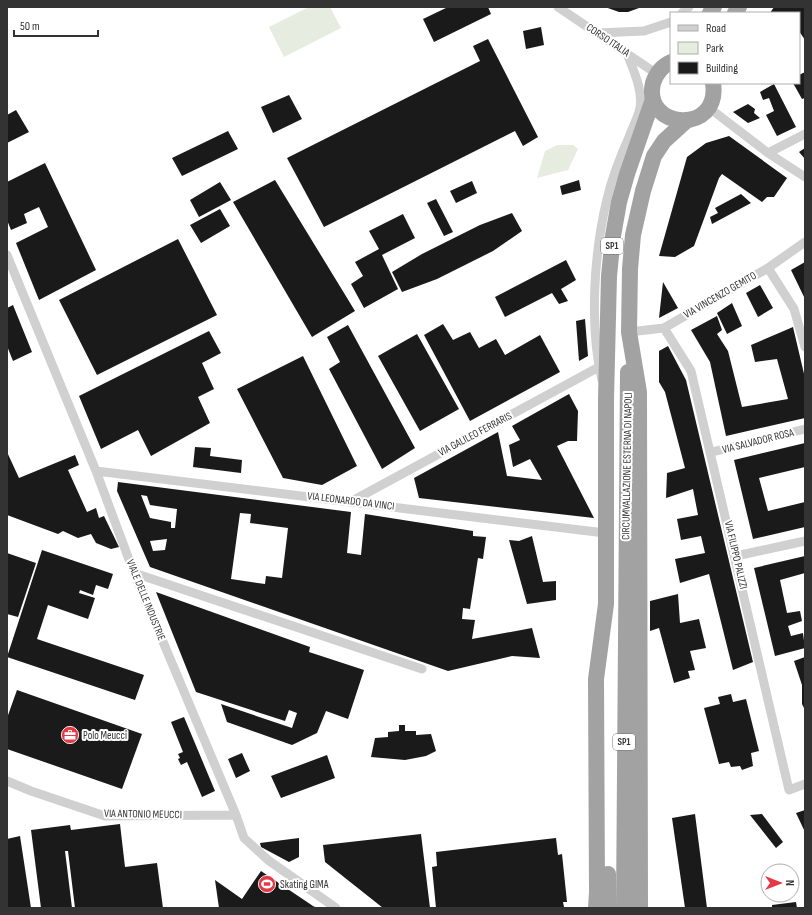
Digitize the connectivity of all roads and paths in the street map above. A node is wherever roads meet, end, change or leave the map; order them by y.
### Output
1 (558, 7) edge
2 (670, 22) edge
3 (597, 33) junction
4 (627, 53) junction
5 (670, 63) edge
6 (657, 74) junction
7 (712, 84) edge
8 (653, 99) junction
9 (708, 108) junction
10 (686, 121) junction
11 (805, 134) edge
12 (768, 152) junction
13 (805, 177) edge
14 (805, 242) edge
15 (7, 255) edge
16 (768, 268) junction
17 (802, 325) edge
18 (664, 328) junction
19 (629, 332) junction
20 (805, 347) edge
21 (599, 367) junction
22 (606, 399) junction
23 (805, 429) edge
24 (712, 452) junction
25 (96, 471) junction
26 (352, 501) junction
27 (605, 533) junction
28 (805, 541) edge
29 (736, 556) junction
30 (134, 573) junction
31 (606, 604) junction
32 (422, 669) dead end
33 (7, 781) edge
34 (805, 784) edge
35 (236, 815) junction
36 (616, 885) junction
37 (336, 908) edge
38 (596, 908) edge
39 (608, 908) edge
40 (624, 908) edge
41 (640, 908) edge

1 - 3 street, CORSO ITALIA
2 - 3 street
3 - 4 street, CORSO ITALIA
4 - 6 street, CORSO ITALIA
4 - 21 street
5 - 6 highway
6 - 8 highway, CIRCUMVALLAZIONE ESTERNA DI NAPOLI / SP1
7 - 9 highway
8 - 10 highway
8 - 22 highway, CIRCUMVALLAZIONE ESTERNA DI NAPOLI / SP1
9 - 10 highway
9 - 12 street
10 - 19 highway
11 - 12 street
12 - 13 street
14 - 16 street, VIA VINCENZO GEMITO
15 - 25 street, VIALE DELLE INDUSTRIE
16 - 17 street
16 - 18 street, VIA VINCENZO GEMITO
17 - 20 street
18 - 19 street, VIA VINCENZO GEMITO
18 - 24 street, VIA FILIPPO PALIZZI
19 - 36 highway, CIRCUMVALLAZIONE ESTERNA DI NAPOLI / SP1
19 - 41 highway
21 - 22 street
21 - 26 street, VIA GALILEO FERRARIS
22 - 27 highway, CIRCUMVALLAZIONE ESTERNA DI NAPOLI
23 - 24 street, VIA SALVADOR ROSA
24 - 29 street, VIA FILIPPO PALIZZI
25 - 26 street, VIA LEONARDO DA VINCI
25 - 30 street, VIALE DELLE INDUSTRIE
26 - 27 street, VIA LEONARDO DA VINCI
27 - 31 highway, CIRCUMVALLAZIONE ESTERNA DI NAPOLI
28 - 29 street
29 - 34 street, VIA FILIPPO PALIZZI
30 - 32 street
30 - 35 street, VIALE DELLE INDUSTRIE
31 - 36 highway, SP1
31 - 38 highway
33 - 35 street, VIA ANTONIO MEUCCI
35 - 37 street, VIALE DELLE INDUSTRIE
36 - 39 highway, SP1
36 - 40 highway, SP1

